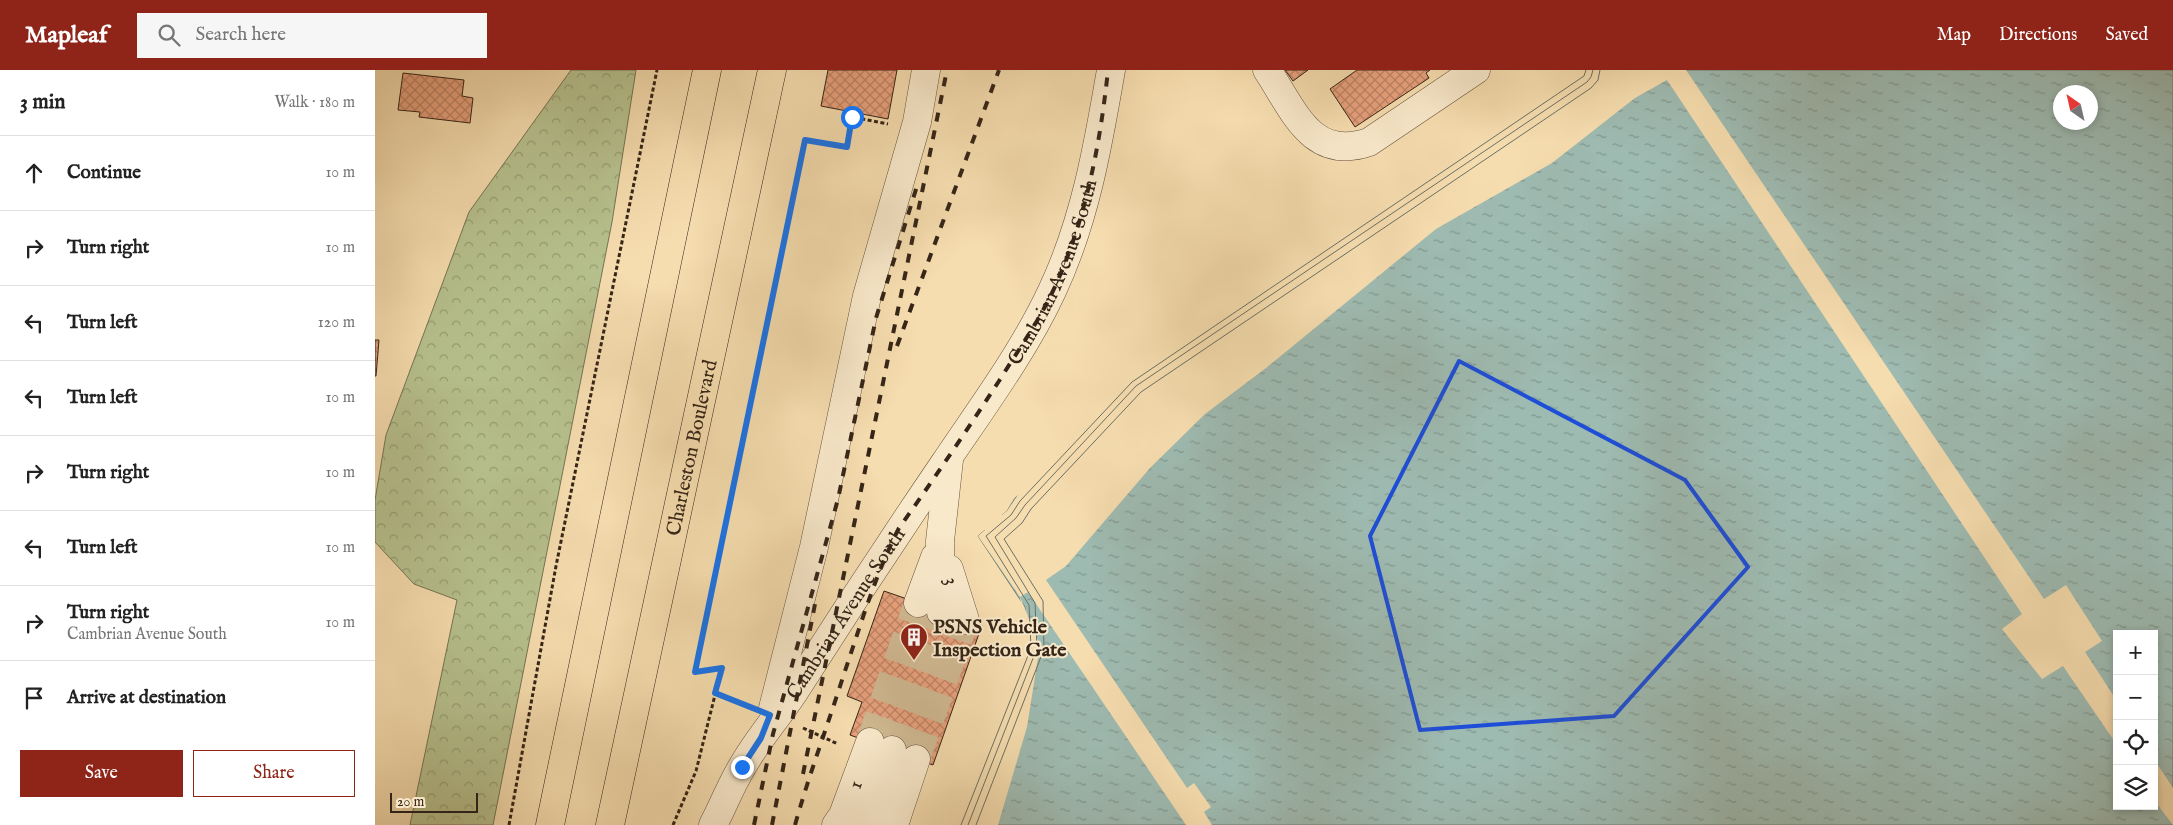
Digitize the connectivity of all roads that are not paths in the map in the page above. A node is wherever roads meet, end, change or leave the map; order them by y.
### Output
1 (707, 70) edge
2 (772, 70) edge
3 (926, 70) edge
4 (1111, 70) edge
5 (1267, 70) edge
6 (1476, 70) edge
7 (949, 456) junction
8 (940, 542) junction
9 (769, 724) junction
10 (885, 752) junction
11 (550, 825) edge
12 (610, 825) edge
13 (713, 825) edge
14 (837, 825) edge
15 (866, 825) edge
16 (894, 825) edge

1 - 11 highway
2 - 12 highway, Charleston Boulevard
3 - 9 street
4 - 7 street, Cambrian Avenue South
5 - 6 street
7 - 8 street, Cambrian Avenue South
7 - 9 street, Cambrian Avenue South
8 - 8 street, 3
9 - 13 street, Cambrian Avenue South
10 - 14 street, 1
10 - 15 street
10 - 16 street

